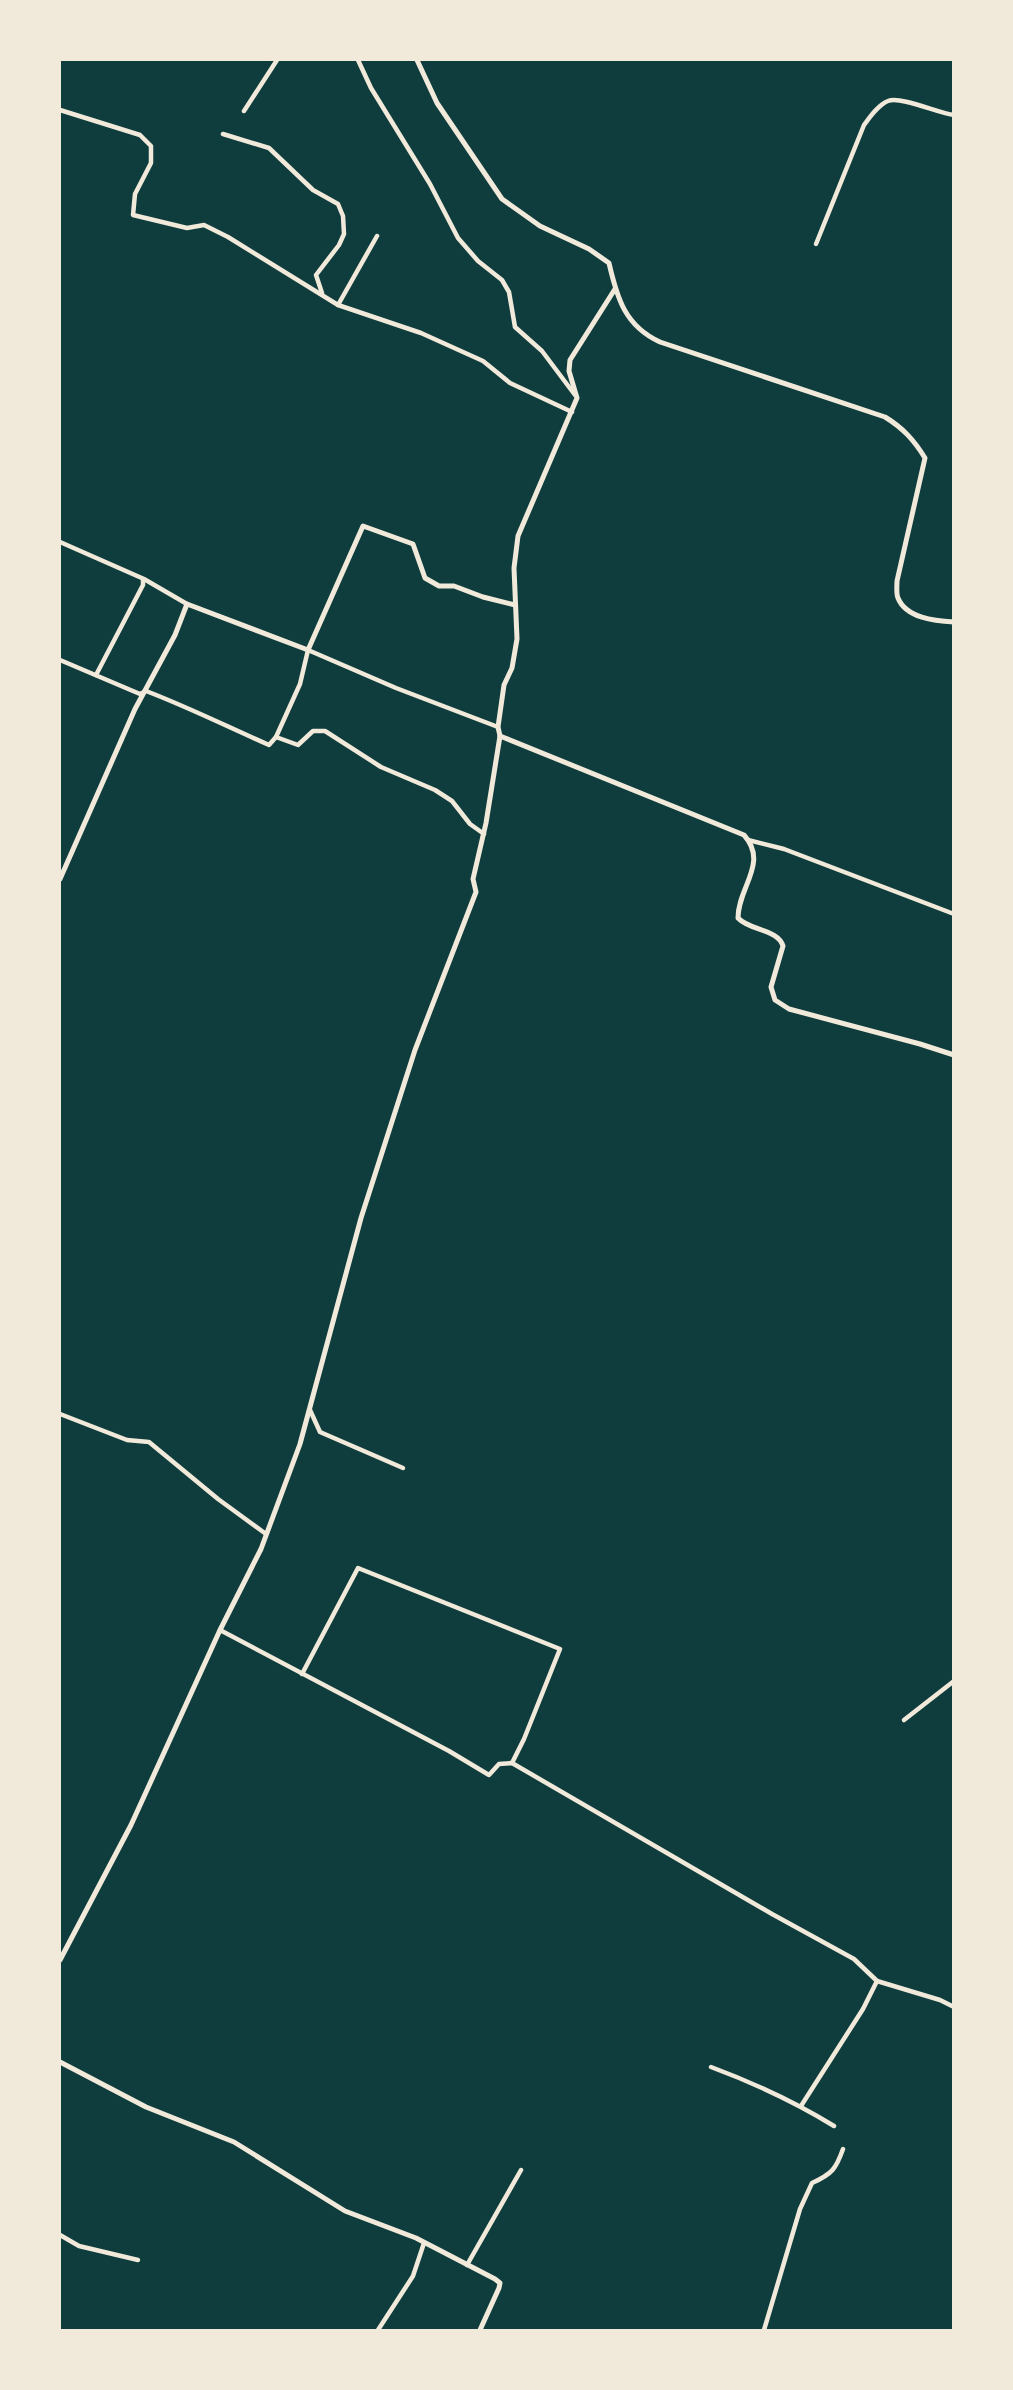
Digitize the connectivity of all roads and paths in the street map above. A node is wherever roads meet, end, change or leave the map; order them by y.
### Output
1 (277, 60) edge
2 (358, 60) edge
3 (416, 60) edge
4 (60, 110) edge
5 (244, 111) dead end
6 (954, 115) edge
7 (223, 134) dead end
8 (377, 236) dead end
9 (816, 244) dead end
10 (615, 289) junction
11 (323, 295) junction
12 (338, 305) junction
13 (577, 398) junction
14 (573, 412) junction
15 (60, 542) edge
16 (144, 579) junction
17 (187, 604) junction
18 (515, 605) junction
19 (954, 622) edge
20 (308, 650) junction
21 (60, 660) edge
22 (96, 675) junction
23 (146, 691) junction
24 (498, 727) junction
25 (500, 736) junction
26 (276, 737) junction
27 (484, 834) junction
28 (748, 840) junction
29 (60, 879) edge
30 (954, 914) edge
31 (954, 1055) edge
32 (310, 1410) junction
33 (60, 1414) edge
34 (403, 1468) dead end
35 (266, 1534) junction
36 (220, 1630) junction
37 (302, 1674) junction
38 (954, 1681) edge
39 (904, 1720) dead end
40 (512, 1763) junction
41 (60, 1959) edge
42 (877, 1981) junction
43 (954, 2007) edge
44 (60, 2062) edge
45 (711, 2067) dead end
46 (801, 2106) junction
47 (834, 2126) dead end
48 (844, 2150) dead end
49 (522, 2170) dead end
50 (60, 2235) edge
51 (424, 2243) junction
52 (138, 2260) dead end
53 (467, 2265) junction
54 (378, 2330) edge
55 (480, 2330) edge
56 (764, 2330) edge

1 - 5 street
2 - 13 street
3 - 10 street
4 - 11 street
6 - 9 street
7 - 11 street
8 - 12 street
10 - 13 street
10 - 19 street
11 - 12 street
12 - 14 street
13 - 14 street
14 - 18 street
15 - 16 street
16 - 17 street
16 - 22 street
17 - 20 street
17 - 23 street
18 - 20 street
18 - 24 street
20 - 24 street
20 - 26 street
21 - 22 street
22 - 23 street
23 - 26 street
23 - 29 street
24 - 25 street
25 - 27 street
25 - 28 street
26 - 27 street
27 - 32 street
28 - 30 street
28 - 31 street
32 - 34 street
32 - 35 street
33 - 35 street
35 - 36 street
36 - 37 street
36 - 41 street
37 - 40 street
37 - 40 street
38 - 39 street
40 - 42 street
42 - 43 street
42 - 46 street
44 - 51 street
45 - 46 street
46 - 47 street
48 - 56 street
49 - 53 street
50 - 52 street
51 - 53 street
51 - 54 street
53 - 55 street

